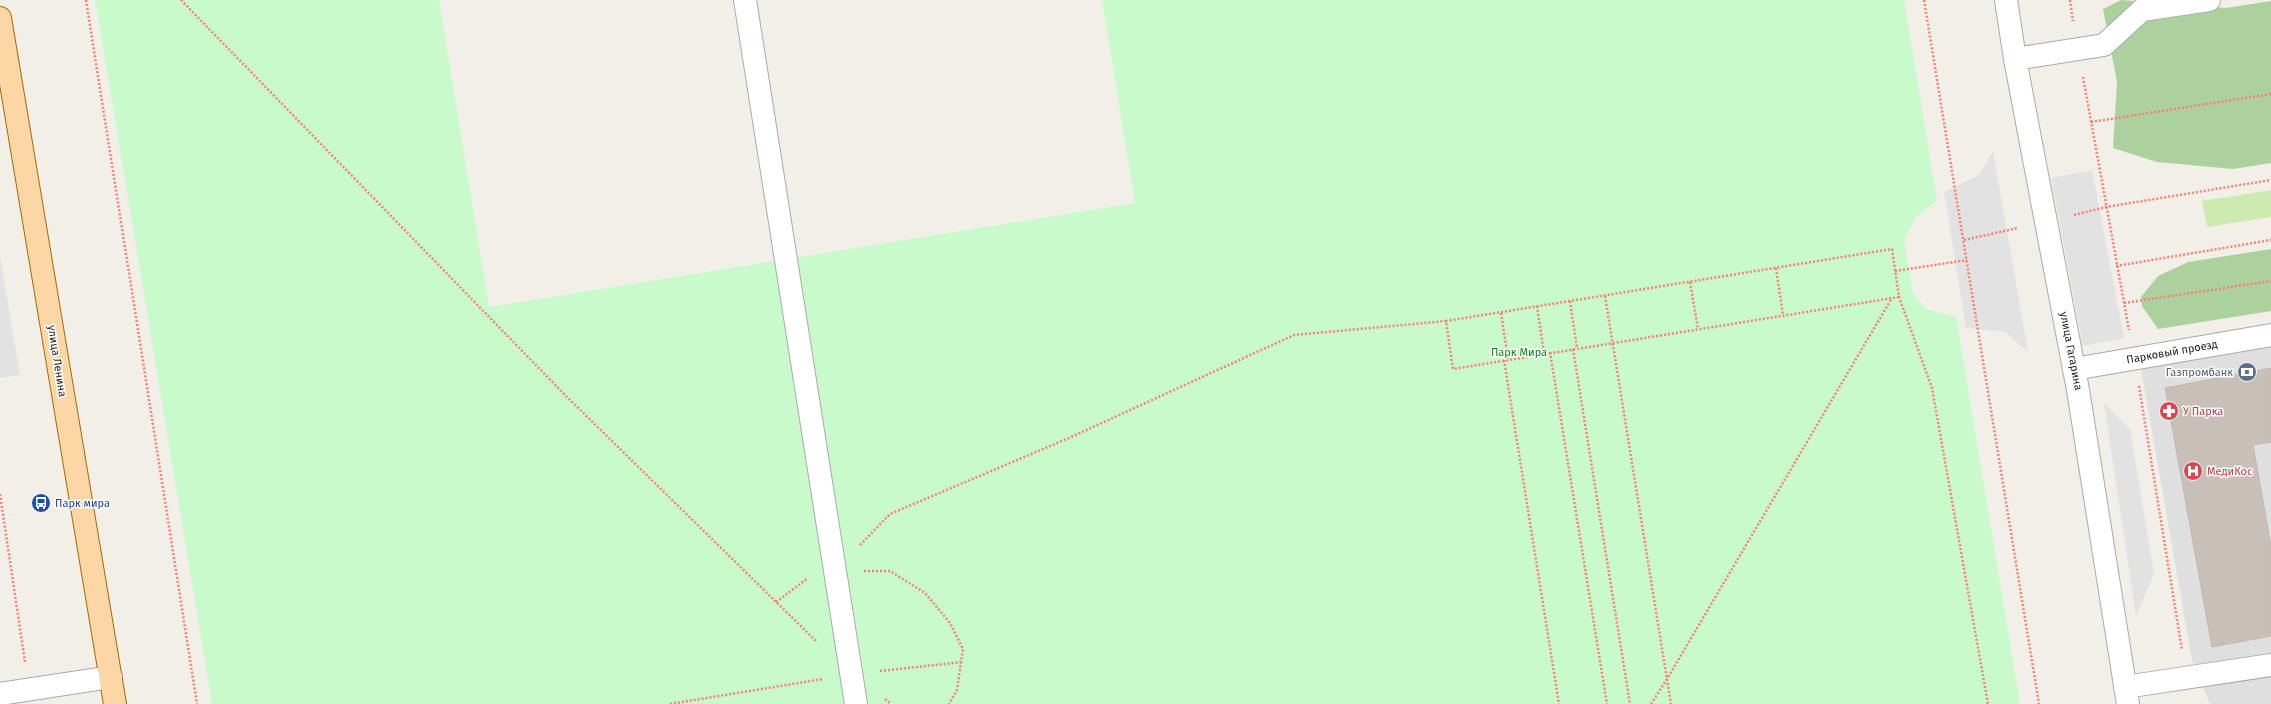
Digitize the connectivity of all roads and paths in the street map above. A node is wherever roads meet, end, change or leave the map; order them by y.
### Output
1 (86, 0) edge
2 (181, 0) edge
3 (745, 0) edge
4 (1924, 0) edge
5 (2006, 0) edge
6 (2209, 0) edge
7 (0, 18) edge
8 (2015, 59) junction
9 (2271, 94) edge
10 (2091, 122) dead end
11 (2271, 180) edge
12 (2046, 222) junction
13 (1964, 240) junction
14 (2271, 240) edge
15 (1966, 260) junction
16 (2116, 266) dead end
17 (1776, 268) junction
18 (1895, 271) junction
19 (2271, 281) edge
20 (1690, 282) junction
21 (1605, 296) junction
22 (1899, 296) junction
23 (1892, 298) junction
24 (1570, 301) junction
25 (2124, 303) dead end
26 (1537, 306) junction
27 (1501, 312) junction
28 (1783, 315) junction
29 (1446, 321) junction
30 (1698, 329) junction
31 (2271, 335) edge
32 (1613, 343) junction
33 (1577, 348) junction
34 (1573, 349) junction
35 (1550, 352) junction
36 (1544, 354) junction
37 (1508, 359) junction
38 (1504, 360) junction
39 (2074, 369) junction
40 (0, 494) edge
41 (834, 571) junction
42 (776, 602) junction
43 (819, 643) dead end
44 (963, 662) junction
45 (2271, 665) edge
46 (851, 674) junction
47 (111, 678) junction
48 (1667, 680) junction
49 (29, 689) junction
50 (2126, 695) edge
51 (2, 697) edge
52 (115, 704) edge
53 (197, 704) edge
54 (670, 704) edge
55 (856, 704) edge
56 (891, 704) edge
57 (949, 704) edge
58 (1559, 704) edge
59 (1607, 704) edge
60 (1630, 704) edge
61 (1650, 704) edge
62 (1671, 704) edge
63 (1988, 704) edge
64 (2039, 704) edge

1 - 53 path
2 - 42 path
3 - 41 street
4 - 13 path
5 - 8 street, улица Гагарина
6 - 8 street
7 - 47 main road, улица Ленина
8 - 12 street, улица Гагарина
9 - 10 path
11 - 12 path
12 - 13 path
12 - 39 street, улица Гагарина
13 - 15 path
14 - 16 path
15 - 18 path
15 - 64 path
17 - 18 path
17 - 20 path
17 - 28 path
18 - 22 path
19 - 25 path
20 - 21 path
20 - 30 path
21 - 24 path
21 - 32 path
22 - 23 path
22 - 63 path
23 - 28 path
23 - 48 path
24 - 26 path
24 - 33 path
26 - 27 path
26 - 36 path
27 - 29 path
27 - 37 path
28 - 30 path
29 - 38 path
29 - 41 path
30 - 32 path
31 - 39 street, Парковый проезд
32 - 33 path
32 - 48 path
33 - 34 path
34 - 35 path
34 - 60 path
35 - 36 path
35 - 59 path
36 - 37 path
37 - 38 path
38 - 58 path
39 - 50 street, улица Гагарина
40 - 49 path
41 - 42 path
41 - 44 path
41 - 46 street
42 - 43 path
44 - 46 path
44 - 57 path
45 - 50 street
46 - 54 path
46 - 55 street
46 - 56 path
47 - 49 street
47 - 52 main road, улица Ленина
48 - 61 path
48 - 62 path
49 - 51 street

